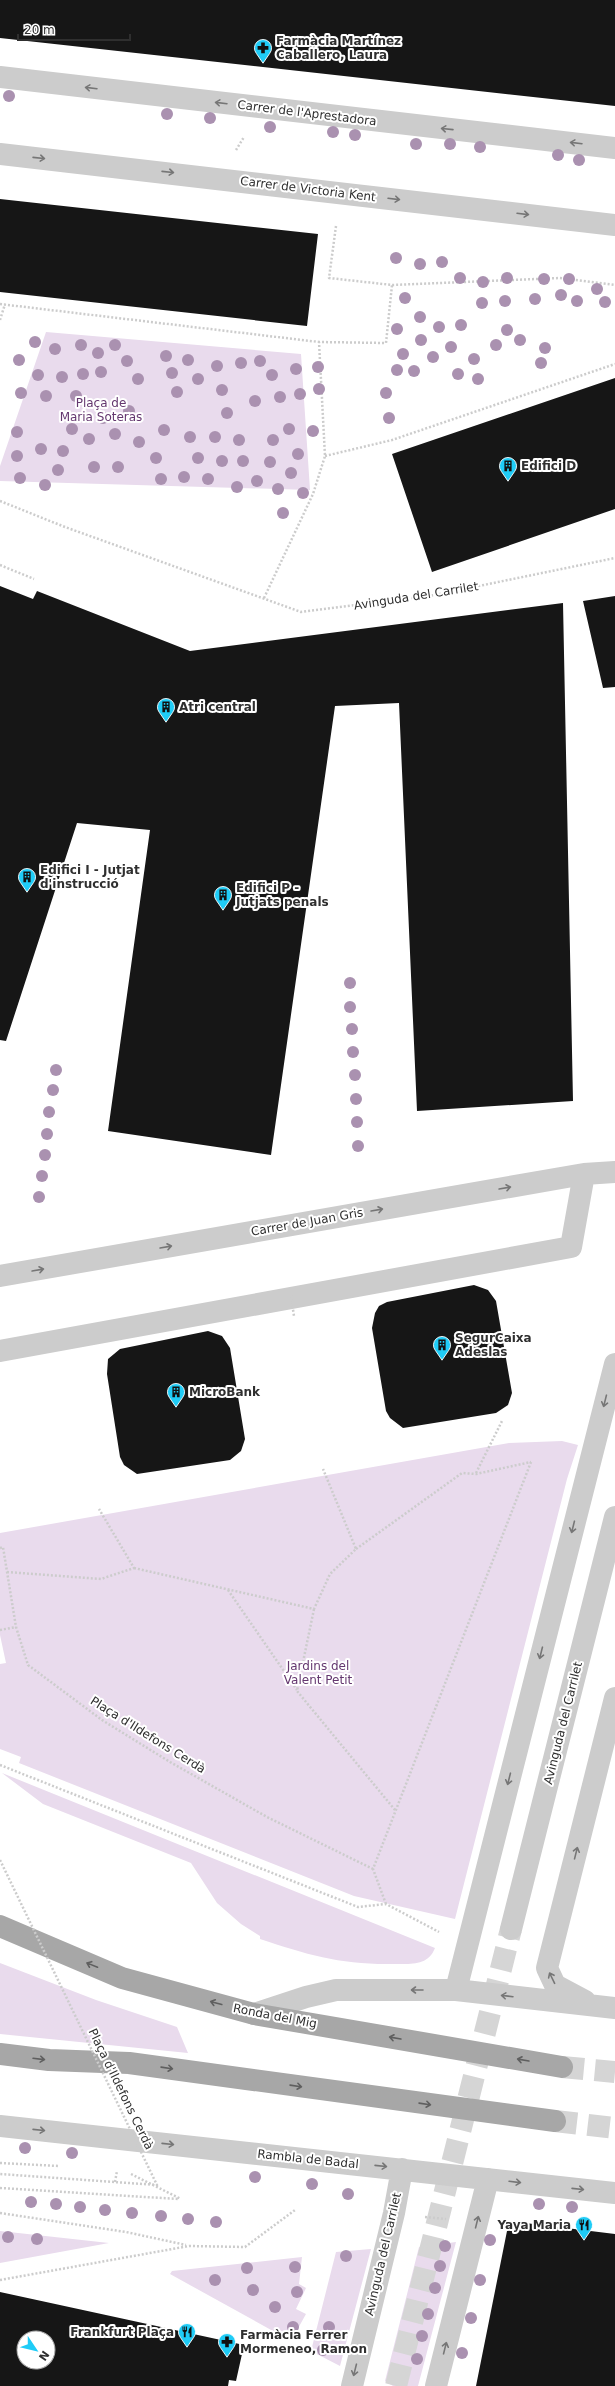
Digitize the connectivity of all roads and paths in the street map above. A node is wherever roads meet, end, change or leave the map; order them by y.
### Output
1 (0, 77) edge
2 (615, 148) edge
3 (0, 154) edge
4 (615, 225) edge
5 (336, 226) dead end
6 (615, 284) edge
7 (392, 285) junction
8 (0, 304) edge
9 (5, 304) junction
10 (0, 320) edge
11 (319, 342) junction
12 (615, 364) edge
13 (325, 456) junction
14 (0, 501) edge
15 (615, 558) edge
16 (0, 565) edge
17 (34, 579) dead end
18 (264, 598) junction
19 (615, 1172) edge
20 (584, 1174) junction
21 (0, 1276) edge
22 (290, 1290) dead end
23 (294, 1316) dead end
24 (0, 1351) edge
25 (615, 1364) edge
26 (502, 1421) dead end
27 (323, 1469) dead end
28 (476, 1474) junction
29 (98, 1509) dead end
30 (615, 1517) edge
31 (0, 1548) edge
32 (356, 1549) junction
33 (134, 1568) junction
34 (7, 1572) junction
35 (228, 1590) junction
36 (314, 1609) junction
37 (16, 1627) junction
38 (0, 1630) edge
39 (297, 1690) junction
40 (615, 1698) edge
41 (0, 1765) edge
42 (395, 1811) junction
43 (0, 1860) edge
44 (373, 1869) junction
45 (386, 1904) junction
46 (0, 1926) edge
47 (511, 1929) tunnel mouth
48 (440, 1932) dead end
49 (456, 1990) junction
50 (605, 2008) edge
51 (254, 2014) junction
52 (0, 2054) edge
53 (562, 2067) tunnel mouth
54 (554, 2121) tunnel mouth
55 (0, 2126) edge
56 (0, 2163) edge
57 (62, 2166) dead end
58 (402, 2169) junction
59 (123, 2171) dead end
60 (130, 2173) dead end
61 (0, 2174) edge
62 (488, 2179) junction
63 (115, 2182) junction
64 (0, 2188) edge
65 (615, 2193) edge
66 (294, 2210) dead end
67 (0, 2213) edge
68 (418, 2216) dead end
69 (454, 2220) dead end
70 (189, 2246) junction
71 (0, 2280) edge
72 (352, 2386) edge
73 (436, 2386) edge

2 -> 1 street, Carrer de l'Aprestadora
3 -> 4 street, Carrer de Victoria Kent
5 - 7 path
6 - 7 path
7 - 11 path
8 - 9 path
9 - 10 path
9 - 11 path
11 - 13 path
12 - 13 path
13 - 18 path
14 - 18 path
15 - 18 path, Avinguda del Carrilet
16 - 17 path
19 - 20 street, Carrer de Juan Gris
21 -> 20 street, Carrer de Juan Gris
20 - 24 street
22 - 23 path, bridge
25 -> 49 street
26 - 28 path
27 - 32 path
28 - 32 path
28 - 42 path
29 - 33 path
30 - 47 street, Avinguda del Carrilet
31 - 34 path, Plaça d'Ildefons Cerdà
32 - 36 path
33 - 34 path
33 - 35 path
34 - 37 path, Plaça d'Ildefons Cerdà
35 - 36 path
35 - 39 path
36 - 39 path
37 - 38 path
37 - 44 path, Plaça d'Ildefons Cerdà
39 - 42 path
50 -> 40 street
41 - 45 path
42 - 44 path
43 - 63 path, Plaça d'Ildefons Cerdà, bridge
44 - 45 path
45 - 48 path
51 -> 46 main road, Ronda del Mig
50 -> 49 street
49 -> 51 street
53 -> 51 main road, Ronda del Mig
52 -> 54 main road
55 -> 58 street, Rambla de Badal
56 - 57 path
58 - 62 street, Rambla de Badal
58 -> 72 street, Avinguda del Carrilet
59 - 63 path
60 - 64 path
61 - 63 path, Plaça d'Ildefons Cerdà, bridge
62 -> 65 street, Rambla de Badal
73 -> 62 street
66 - 70 path
67 - 70 path
68 - 69 path
70 - 71 path

